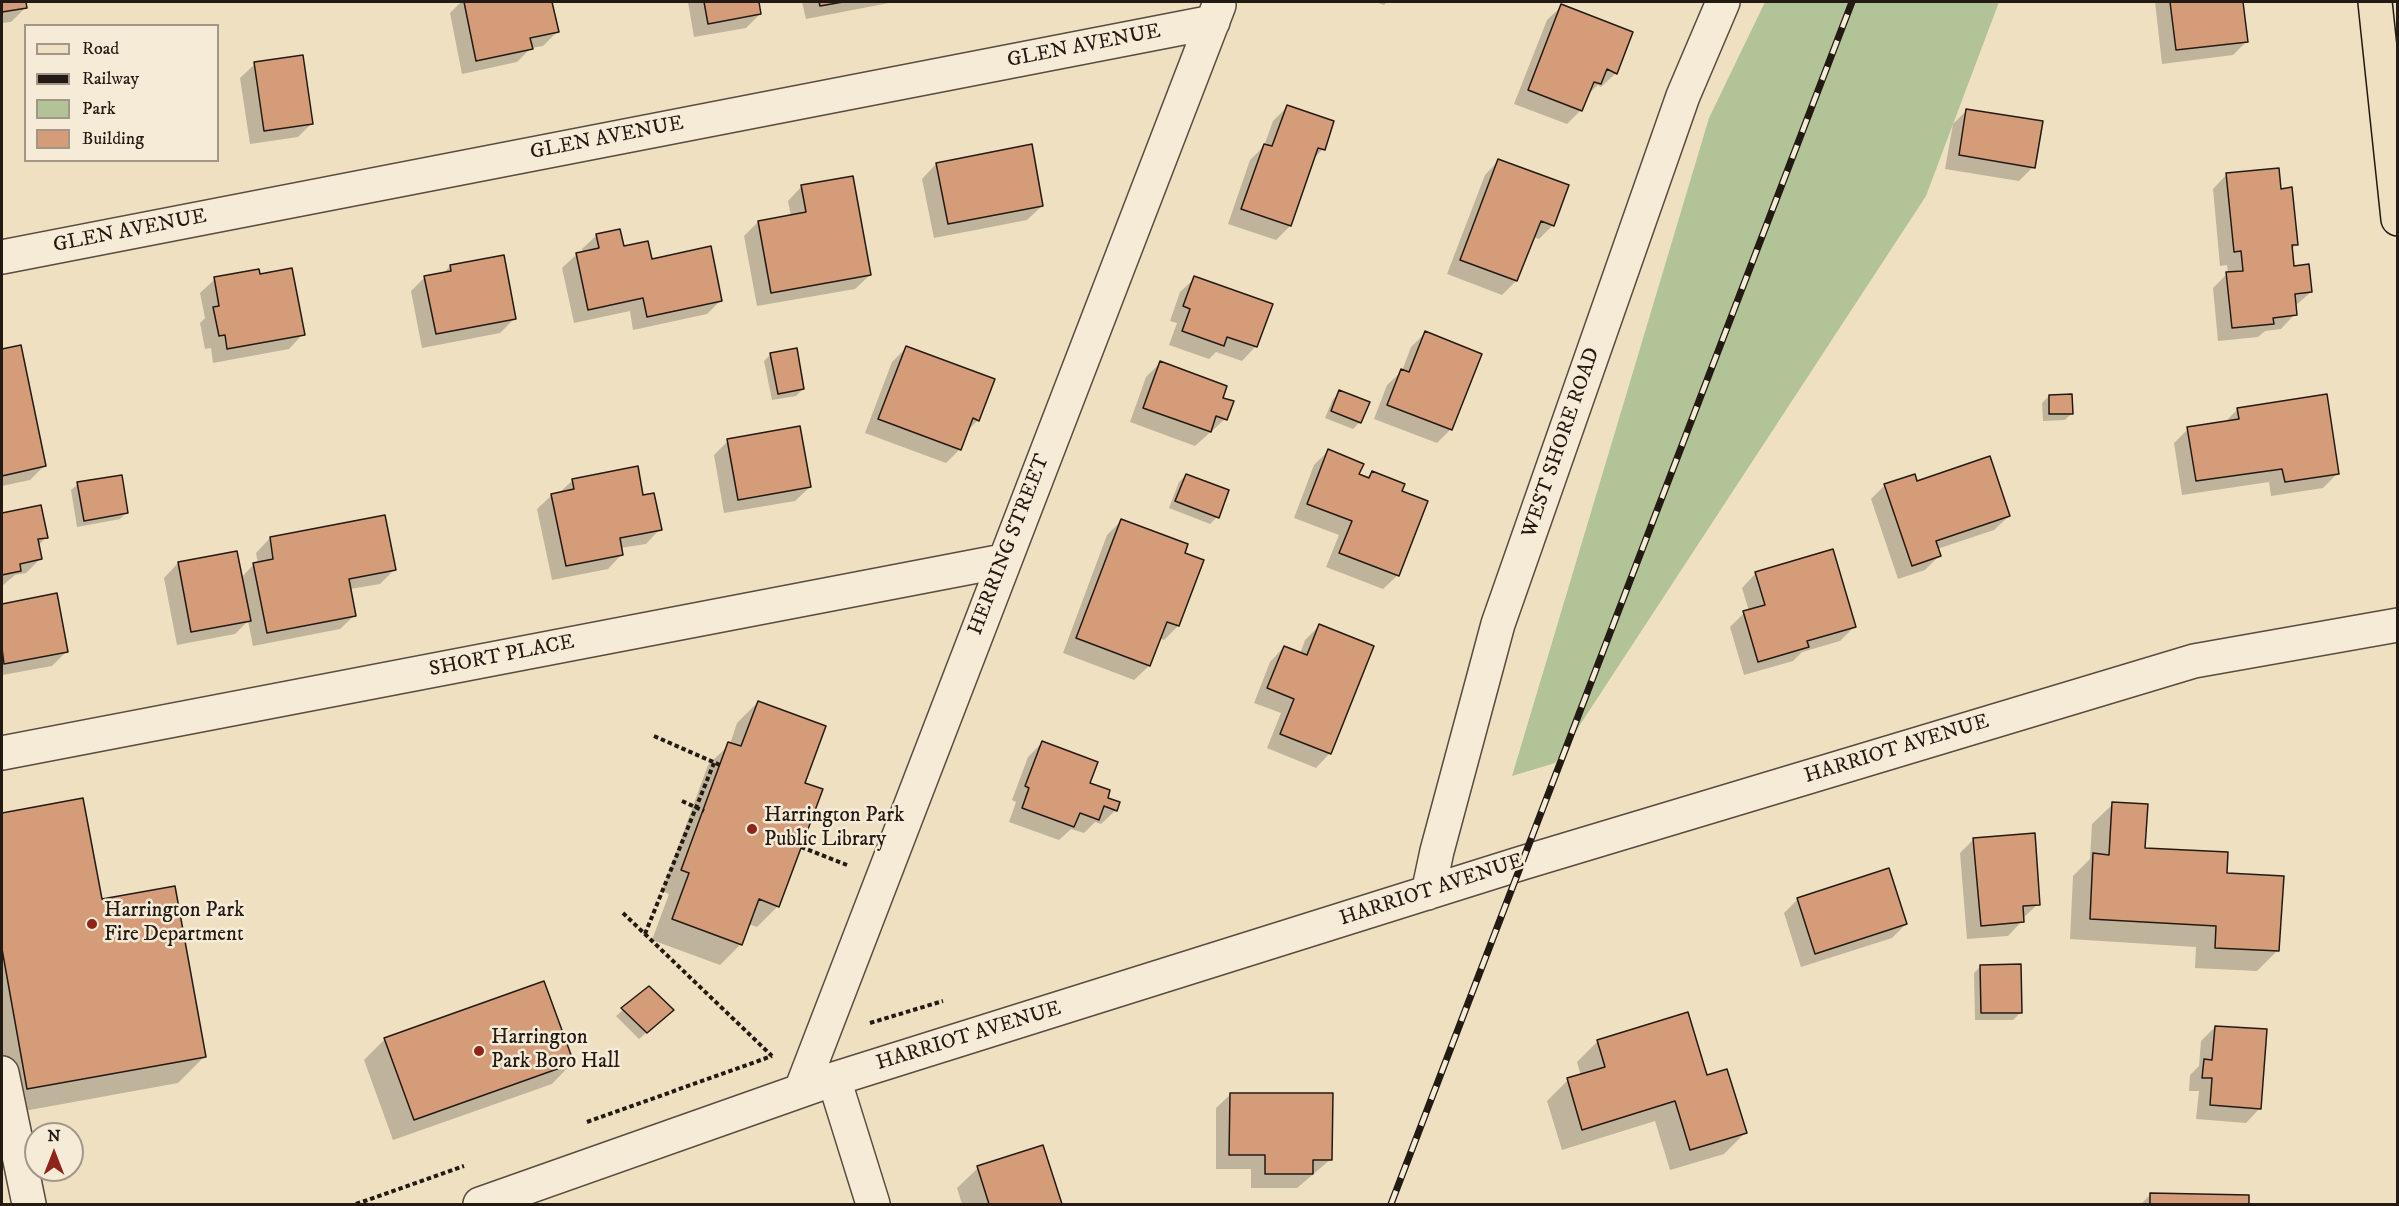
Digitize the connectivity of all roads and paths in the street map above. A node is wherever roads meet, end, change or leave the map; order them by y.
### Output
1 (1723, 2) edge
2 (2375, 2) edge
3 (1217, 12) edge
4 (2397, 219) edge
5 (2, 256) edge
6 (1003, 561) junction
7 (2397, 625) edge
8 (654, 736) dead end
9 (2, 753) edge
10 (714, 763) junction
11 (720, 765) dead end
12 (682, 801) dead end
13 (696, 807) junction
14 (704, 811) dead end
15 (801, 847) dead end
16 (851, 867) dead end
17 (1428, 893) junction
18 (623, 913) dead end
19 (645, 934) junction
20 (776, 1045) dead end
21 (2, 1073) edge
22 (834, 1079) junction
23 (801, 1090) junction
24 (29, 1204) edge
25 (480, 1204) edge
26 (873, 1204) edge

1 - 17 street, WEST SHORE ROAD
2 - 4 main road
3 - 5 street, GLEN AVENUE
3 - 6 street, HERRING STREET
6 - 9 street, SHORT PLACE
6 - 23 street, HERRING STREET
7 - 17 street, HARRIOT AVENUE
8 - 10 path
10 - 11 path
10 - 13 path
12 - 13 path
13 - 14 path
13 - 19 path
15 - 16 path
17 - 22 street, HARRIOT AVENUE
18 - 19 path
19 - 20 path
21 - 24 street
22 - 23 street, HARRIOT AVENUE
22 - 26 street
23 - 25 street, HARRIOT AVENUE

